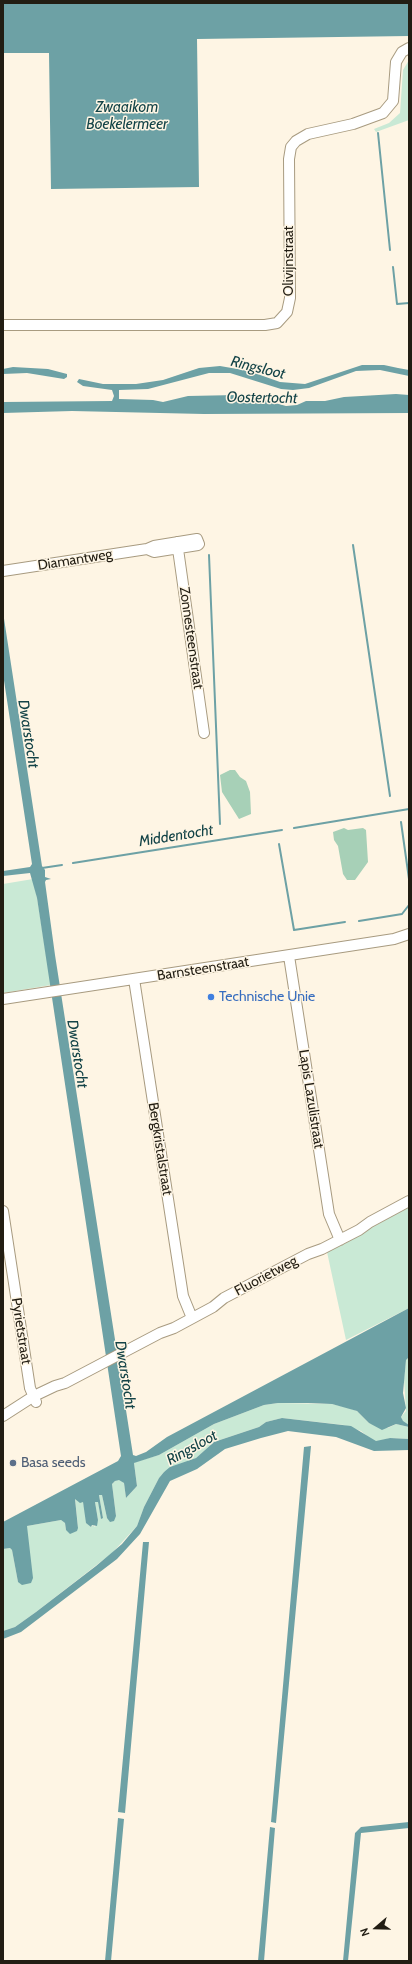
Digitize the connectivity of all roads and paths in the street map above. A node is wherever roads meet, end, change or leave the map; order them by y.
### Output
1 (409, 48) edge
2 (4, 325) edge
3 (178, 546) joint
4 (3, 571) edge
5 (204, 734) dead end
6 (407, 937) edge
7 (289, 956) junction
8 (134, 979) junction
9 (3, 999) edge
10 (409, 1201) edge
11 (3, 1212) edge
12 (339, 1237) junction
13 (191, 1316) junction
14 (35, 1399) junction
15 (5, 1415) edge

1 - 2 street, Olivijnstraat
3 - 4 street, Diamantweg
3 - 5 street, Zonnesteenstraat
6 - 7 street, Barnsteenstraat
7 - 8 street, Barnsteenstraat
7 - 12 street, Lapis Lazulistraat
8 - 9 street, Barnsteenstraat
8 - 13 street, Bergkristalstraat
10 - 12 street, Fluorietweg
11 - 14 street, Pyrietstraat
12 - 13 street, Fluorietweg
13 - 14 street, Fluorietweg
14 - 15 street, Fluorietweg

